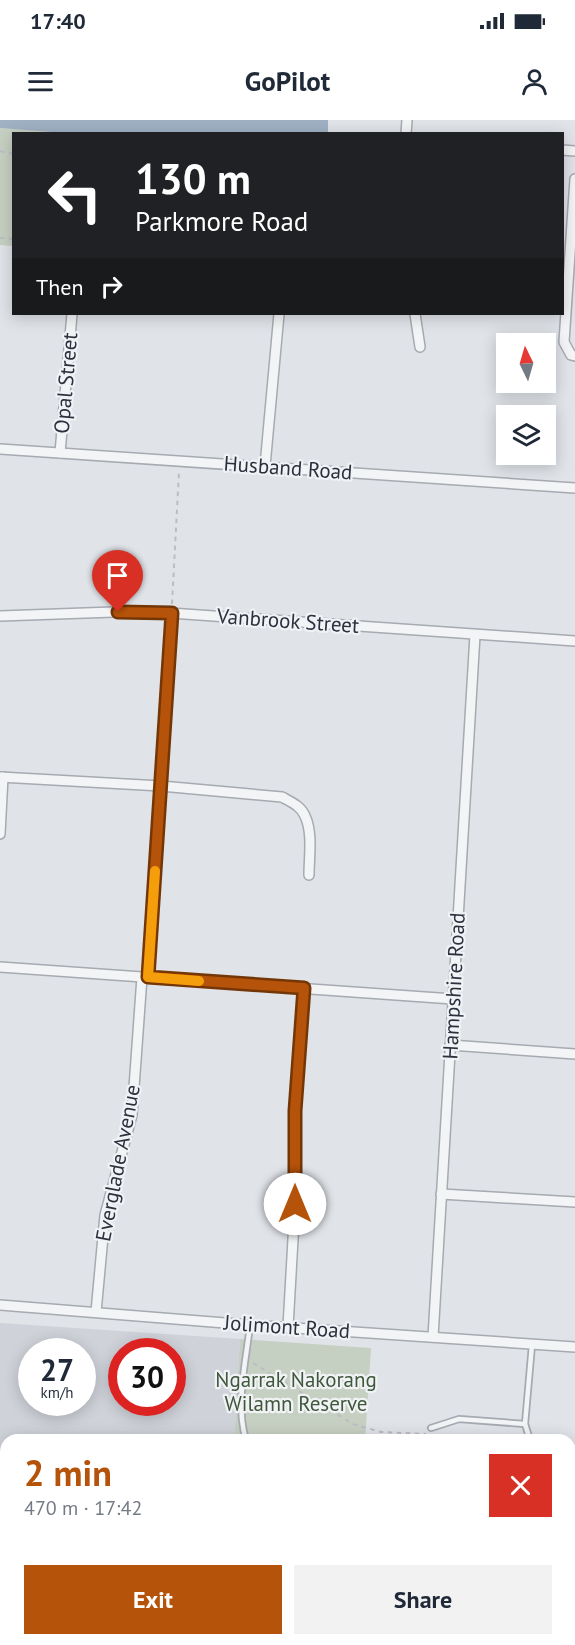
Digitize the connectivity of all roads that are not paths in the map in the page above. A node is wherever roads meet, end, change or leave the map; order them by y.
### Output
1 (575, 179) edge
2 (72, 315) edge
3 (279, 315) edge
4 (415, 315) edge
5 (420, 347) dead end
6 (575, 356) edge
7 (0, 449) edge
8 (60, 453) junction
9 (265, 466) junction
10 (575, 488) edge
11 (172, 613) junction
12 (0, 616) edge
13 (475, 635) junction
14 (575, 641) edge
15 (2, 777) edge
16 (161, 786) junction
17 (0, 834) edge
18 (309, 875) dead end
19 (0, 967) edge
20 (145, 977) junction
21 (304, 988) junction
22 (453, 999) junction
23 (450, 1045) junction
24 (575, 1054) edge
25 (441, 1194) junction
26 (575, 1202) edge
27 (0, 1305) edge
28 (96, 1312) junction
29 (250, 1325) junction
30 (288, 1327) junction
31 (433, 1337) junction
32 (532, 1344) junction
33 (575, 1347) edge
34 (525, 1424) junction
35 (431, 1428) road end
36 (244, 1434) edge
37 (528, 1434) edge

1 - 6 street
2 - 8 street, Opal Street
3 - 9 street
4 - 5 street
7 - 8 street, Husband Road
8 - 9 street, Husband Road
9 - 10 street, Husband Road
11 - 12 street, Vanbrook Street
11 - 13 street, Vanbrook Street
11 - 16 street, Everglade Avenue
13 - 14 street, Vanbrook Street
13 - 22 street, Hampshire Road
15 - 16 street
15 - 17 street
16 - 18 street
16 - 20 street, Everglade Avenue
19 - 20 street
20 - 21 street
20 - 28 street, Everglade Avenue
21 - 22 street
21 - 30 street
22 - 23 street, Hampshire Road
23 - 24 street
23 - 25 street, Hampshire Road
25 - 26 street
25 - 31 street, Hampshire Road
27 - 28 street, Jolimont Road
28 - 29 street, Jolimont Road
29 - 30 street, Jolimont Road
29 - 36 lane
30 - 31 street, Jolimont Road
31 - 32 street, Jolimont Road
32 - 33 street, Jolimont Road
32 - 34 lane
34 - 35 lane
34 - 37 lane

